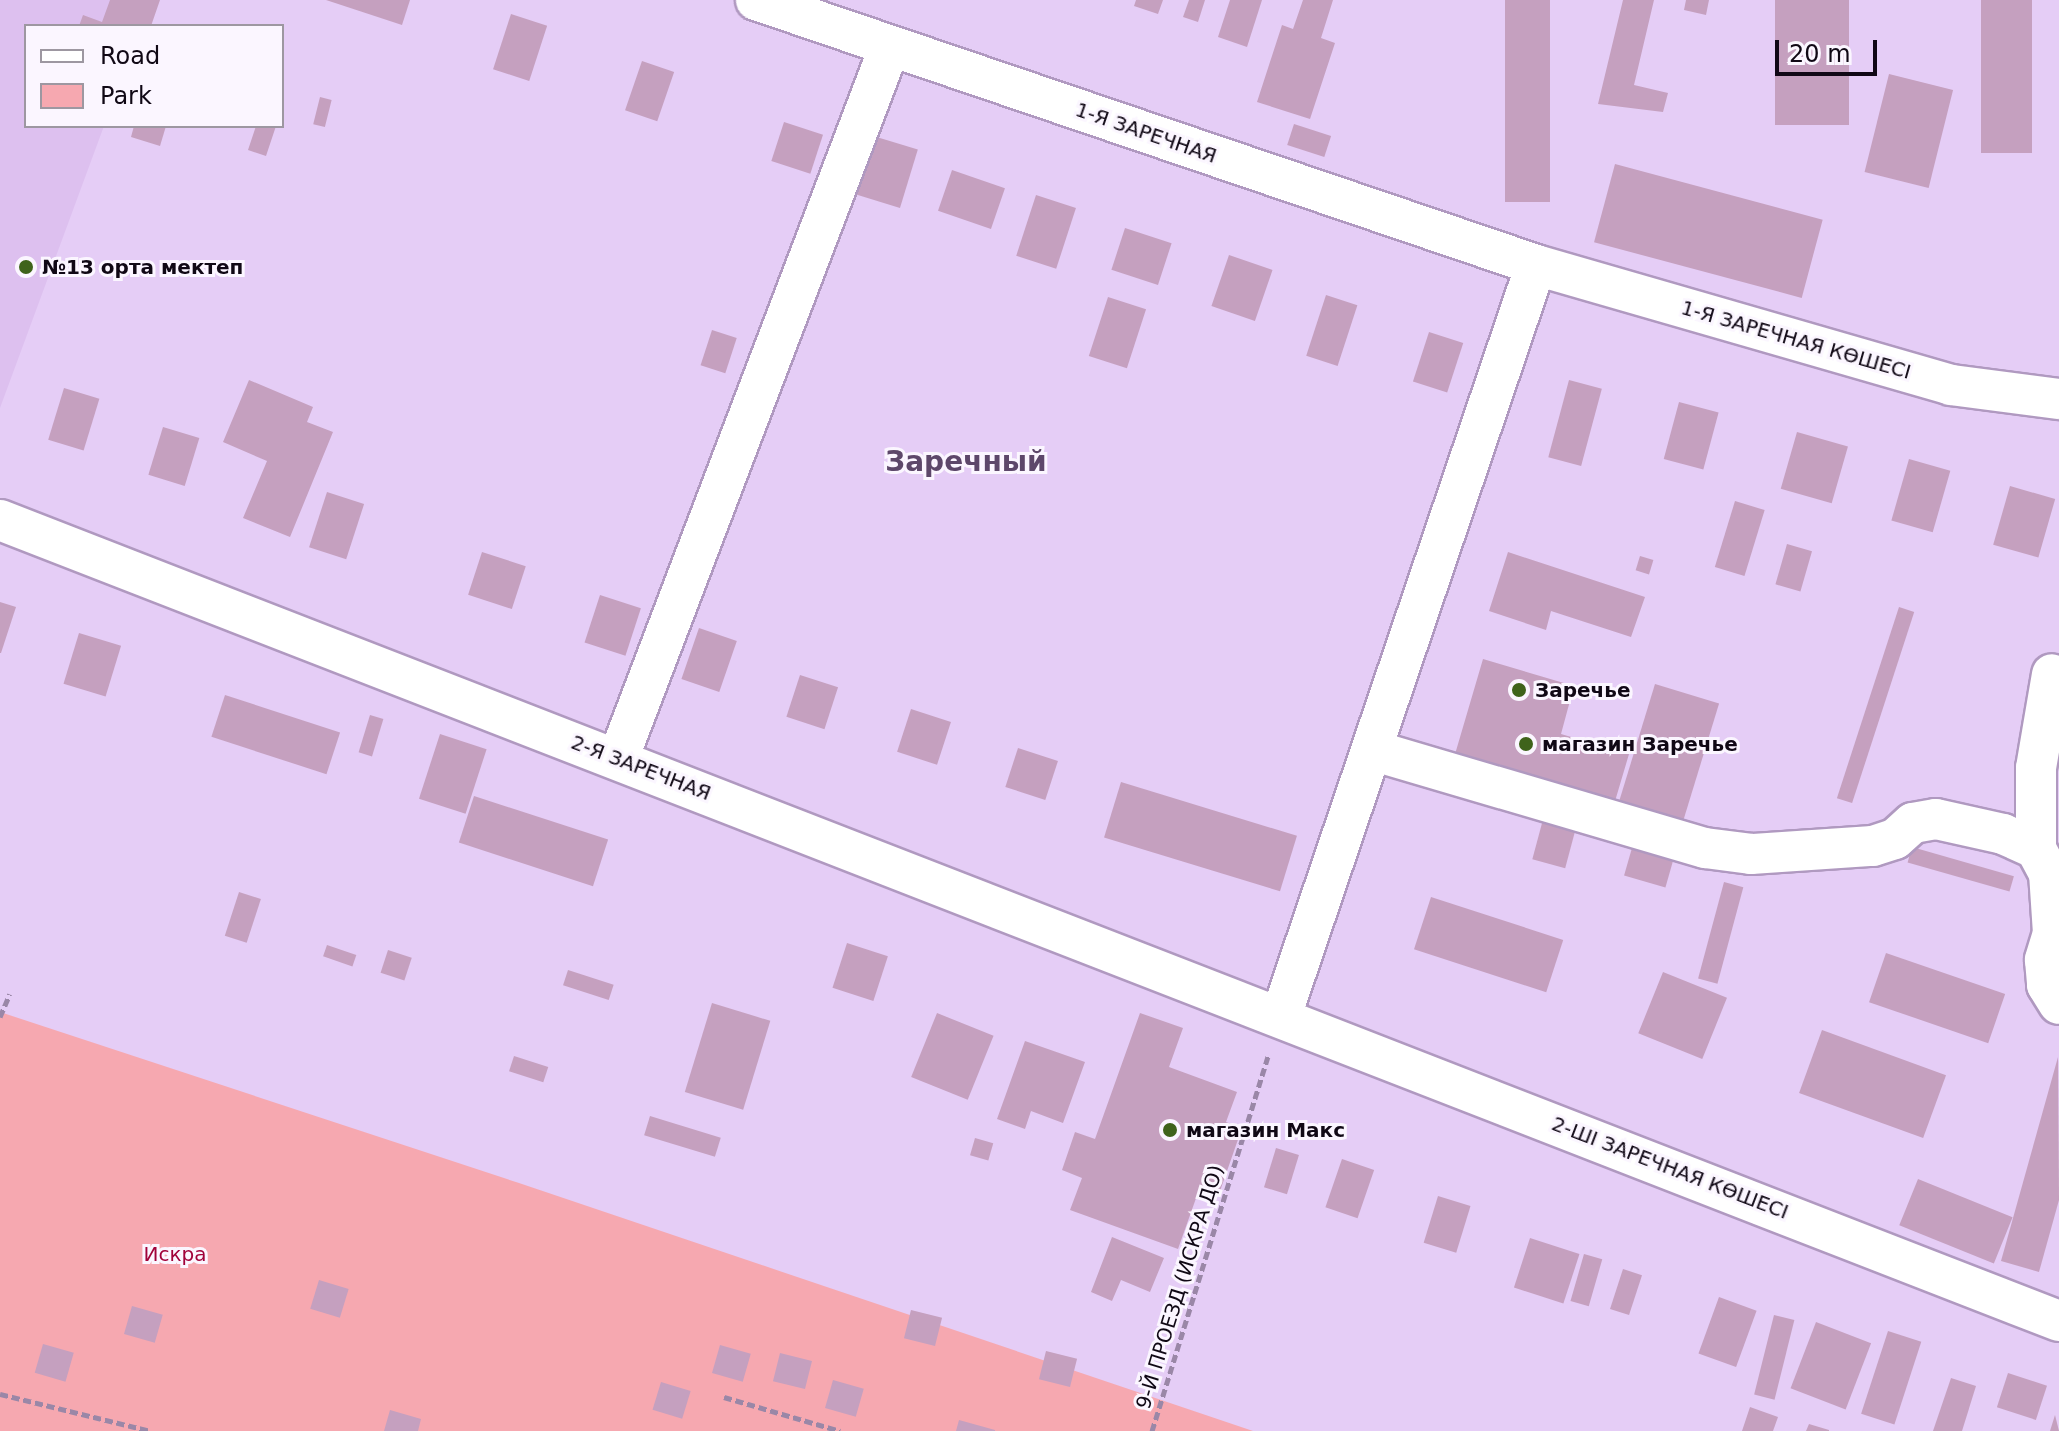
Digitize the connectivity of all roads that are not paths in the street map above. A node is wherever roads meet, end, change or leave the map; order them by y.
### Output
1 (756, 0) edge
2 (890, 46) junction
3 (1536, 265) junction
4 (2059, 399) edge
5 (0, 520) edge
6 (2052, 674) dead end
7 (1375, 751) junction
8 (618, 759) junction
9 (2036, 849) junction
10 (2052, 962) edge
11 (2059, 1004) edge
12 (1281, 1016) junction
13 (2059, 1321) edge

1 - 2 street, 1-Я ЗАРЕЧНАЯ
2 - 3 street, 1-Я ЗАРЕЧНАЯ
2 - 8 street
3 - 4 street, 1-Я ЗАРЕЧНАЯ КӨШЕСІ
3 - 7 street
5 - 8 street, 2-Я ЗАРЕЧНАЯ
6 - 9 street
7 - 9 street
7 - 12 street
8 - 12 street, 2-Я ЗАРЕЧНАЯ
9 - 10 street
10 - 11 street
12 - 13 street, 2-ШІ ЗАРЕЧНАЯ КӨШЕСІ

